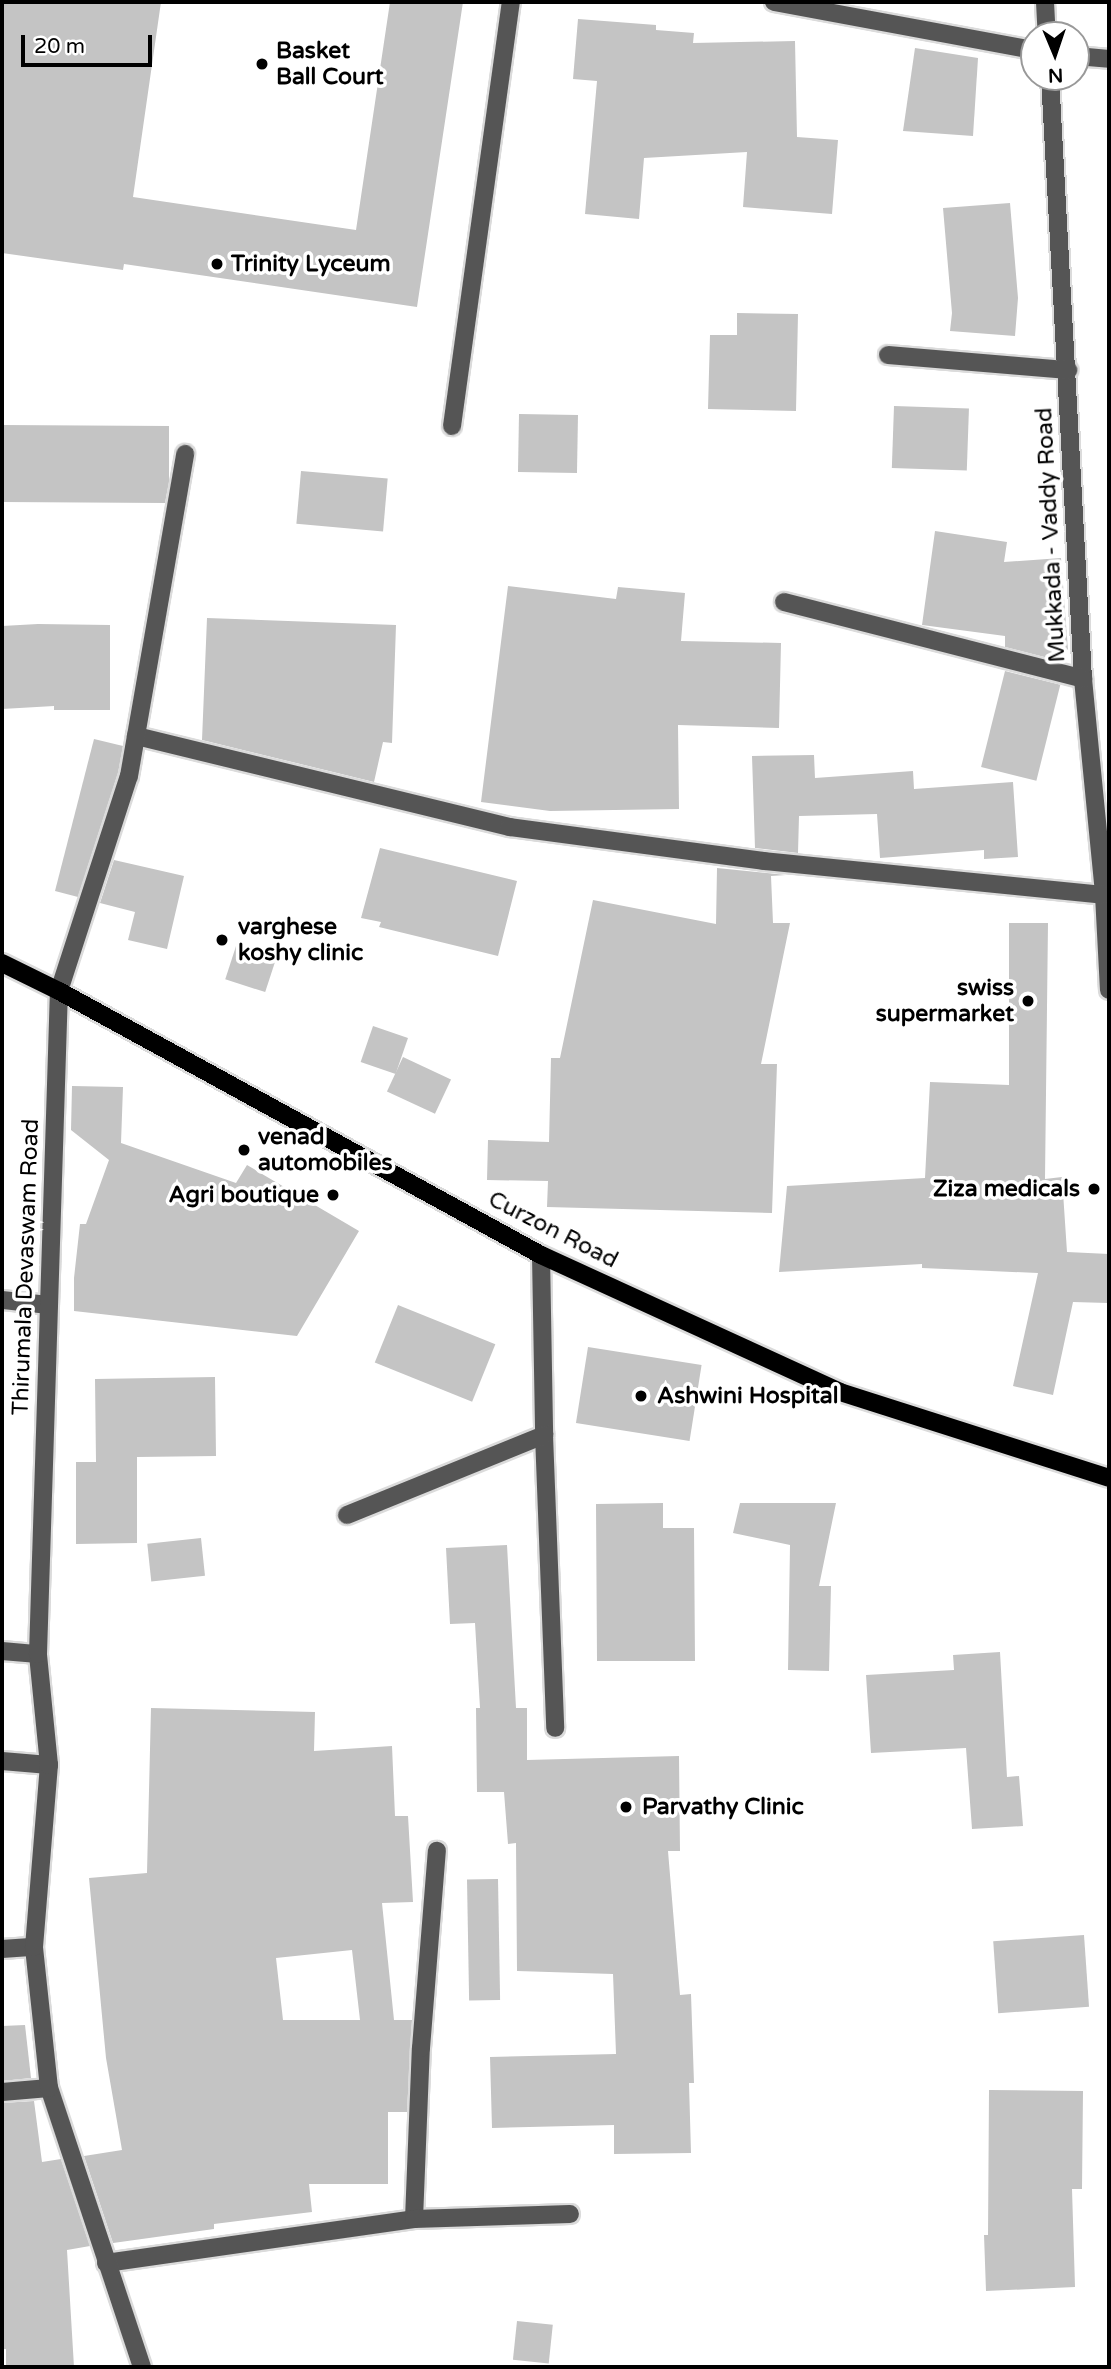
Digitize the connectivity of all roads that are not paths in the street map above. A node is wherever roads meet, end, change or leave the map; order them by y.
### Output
1 (511, 2) edge
2 (775, 2) edge
3 (1045, 2) edge
4 (1046, 21) edge
5 (1020, 47) edge
6 (1090, 57) edge
7 (1109, 59) edge
8 (1051, 91) edge
9 (888, 355) dead end
10 (1068, 370) junction
11 (452, 426) dead end
12 (186, 454) dead end
13 (784, 603) dead end
14 (1083, 679) junction
15 (136, 736) junction
16 (1104, 895) junction
17 (2, 963) edge
18 (1109, 990) edge
19 (59, 991) junction
20 (541, 1255) junction
21 (2, 1300) edge
22 (49, 1305) junction
23 (544, 1435) junction
24 (1109, 1478) edge
25 (347, 1515) dead end
26 (2, 1651) edge
27 (38, 1654) junction
28 (555, 1728) dead end
29 (2, 1761) edge
30 (50, 1765) junction
31 (437, 1851) dead end
32 (34, 1947) junction
33 (2, 1949) edge
34 (49, 2088) junction
35 (2, 2092) edge
36 (570, 2214) dead end
37 (414, 2219) junction
38 (106, 2263) junction
39 (142, 2367) edge

1 - 11 street
2 - 5 street
3 - 4 street
6 - 7 street
8 - 10 street, Mukkada - Vaddy Road
9 - 10 street
10 - 14 street, Mukkada - Vaddy Road
12 - 15 street, Thirumala Devaswam Road
13 - 14 street
14 - 16 street, Mukkada - Vaddy Road
15 - 16 street
15 - 19 street, Thirumala Devaswam Road
16 - 18 street, Mukkada - Vaddy Road
17 - 19 main road, Curzon Road
19 - 20 main road, Curzon Road
19 - 22 street, Thirumala Devaswam Road
20 - 23 street
20 - 24 main road, Curzon Road
21 - 22 street
22 - 27 street, Thirumala Devaswam Road
23 - 25 street
23 - 28 street
26 - 27 street
27 - 30 street, Thirumala Devaswam Road
29 - 30 street
30 - 32 street, Thirumala Devaswam Road
31 - 37 street
32 - 33 street
32 - 34 street, Thirumala Devaswam Road
34 - 35 street
34 - 38 street, Thirumala Devaswam Road
36 - 37 street
37 - 38 street
38 - 39 street, Thirumala Devaswam Road

